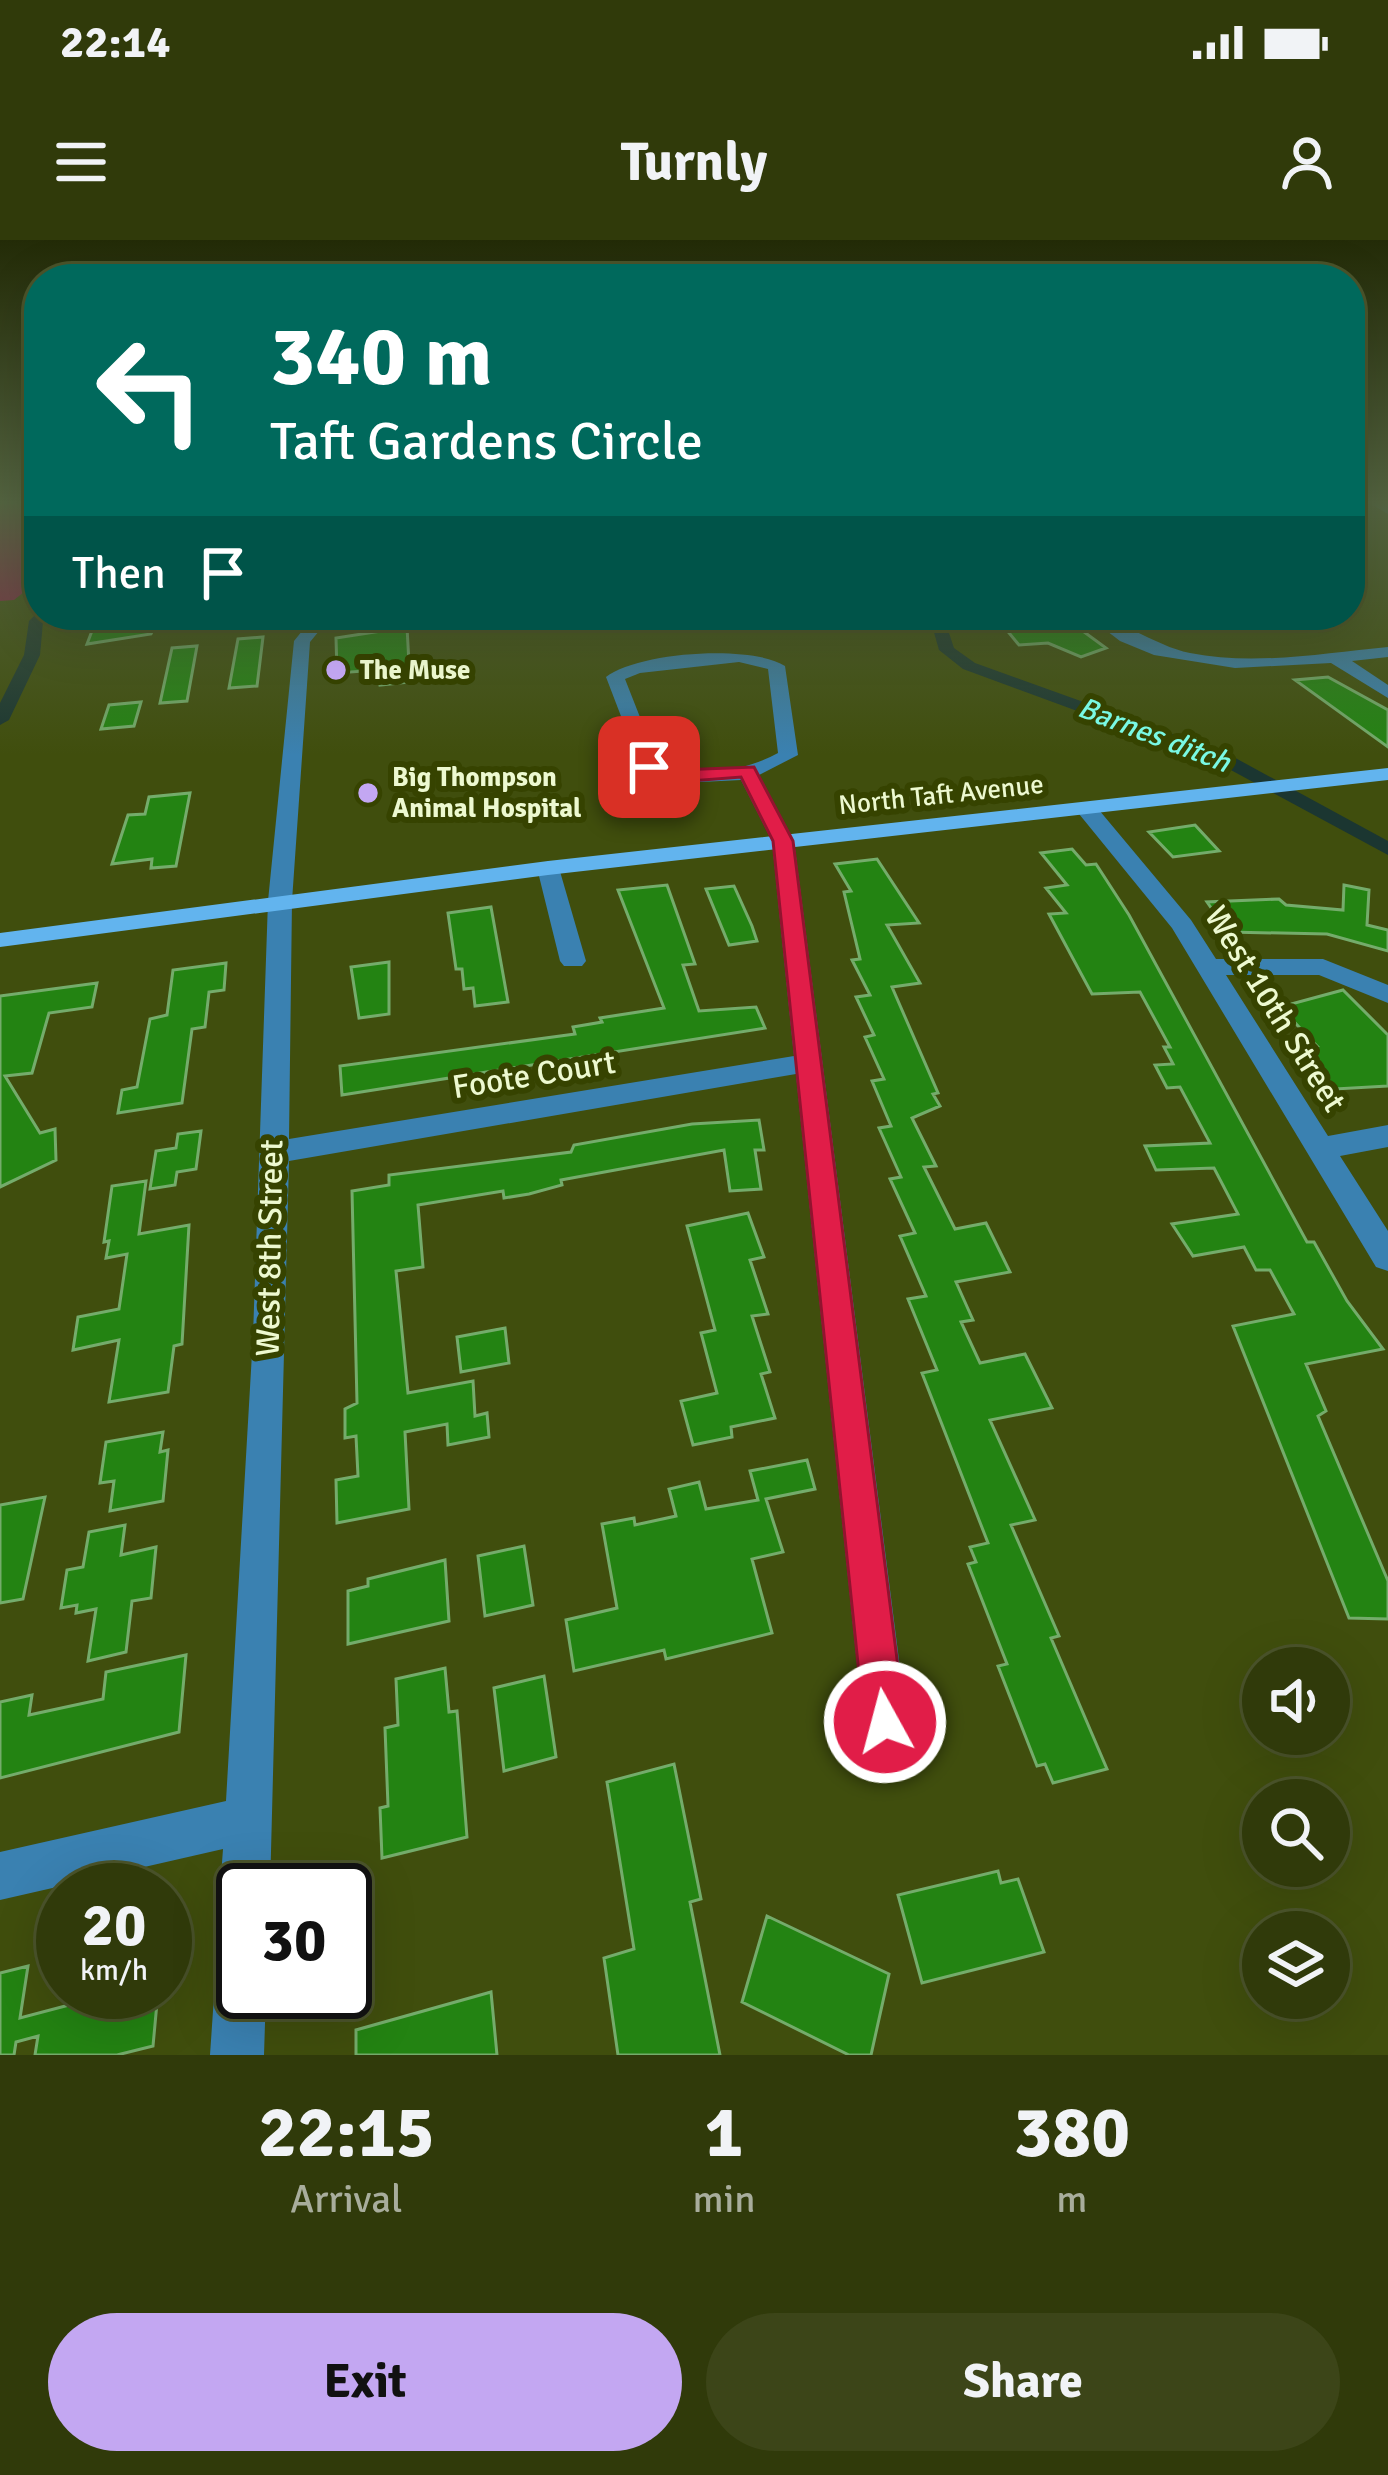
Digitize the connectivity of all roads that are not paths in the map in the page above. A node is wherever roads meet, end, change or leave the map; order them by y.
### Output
1 (311, 630) edge
2 (1120, 630) edge
3 (1388, 652) edge
4 (1334, 657) junction
5 (1388, 693) edge
6 (747, 771) junction
7 (1388, 774) edge
8 (1086, 809) junction
9 (783, 841) junction
10 (548, 868) junction
11 (280, 901) junction
12 (0, 940) edge
13 (573, 961) dead end
14 (1209, 967) junction
15 (1388, 994) edge
16 (807, 1063) junction
17 (1388, 1136) edge
18 (1318, 1149) junction
19 (272, 1153) junction
20 (1388, 1258) edge
21 (885, 1722) dead end
22 (249, 1819) junction
23 (247, 1863) edge
24 (0, 1876) edge
25 (239, 2019) edge
26 (237, 2055) edge

1 - 11 street, West 8th Street
2 - 4 street
3 - 4 street
4 - 5 street
6 - 6 street
6 - 9 street
7 - 8 main road, North Taft Avenue
8 - 9 main road, North Taft Avenue
8 - 14 street, West 10th Street
9 - 10 main road, North Taft Avenue
9 - 16 street
10 - 11 main road, North Taft Avenue
10 - 13 street
11 - 12 main road, North Taft Avenue
11 - 19 street, West 8th Street
14 - 15 street
14 - 18 street, West 10th Street
16 - 19 street, Foote Court
16 - 21 street
17 - 18 street
18 - 20 street, West 10th Street
19 - 22 street, West 8th Street
22 - 23 street, West 8th Street
22 - 24 street
25 - 26 street

